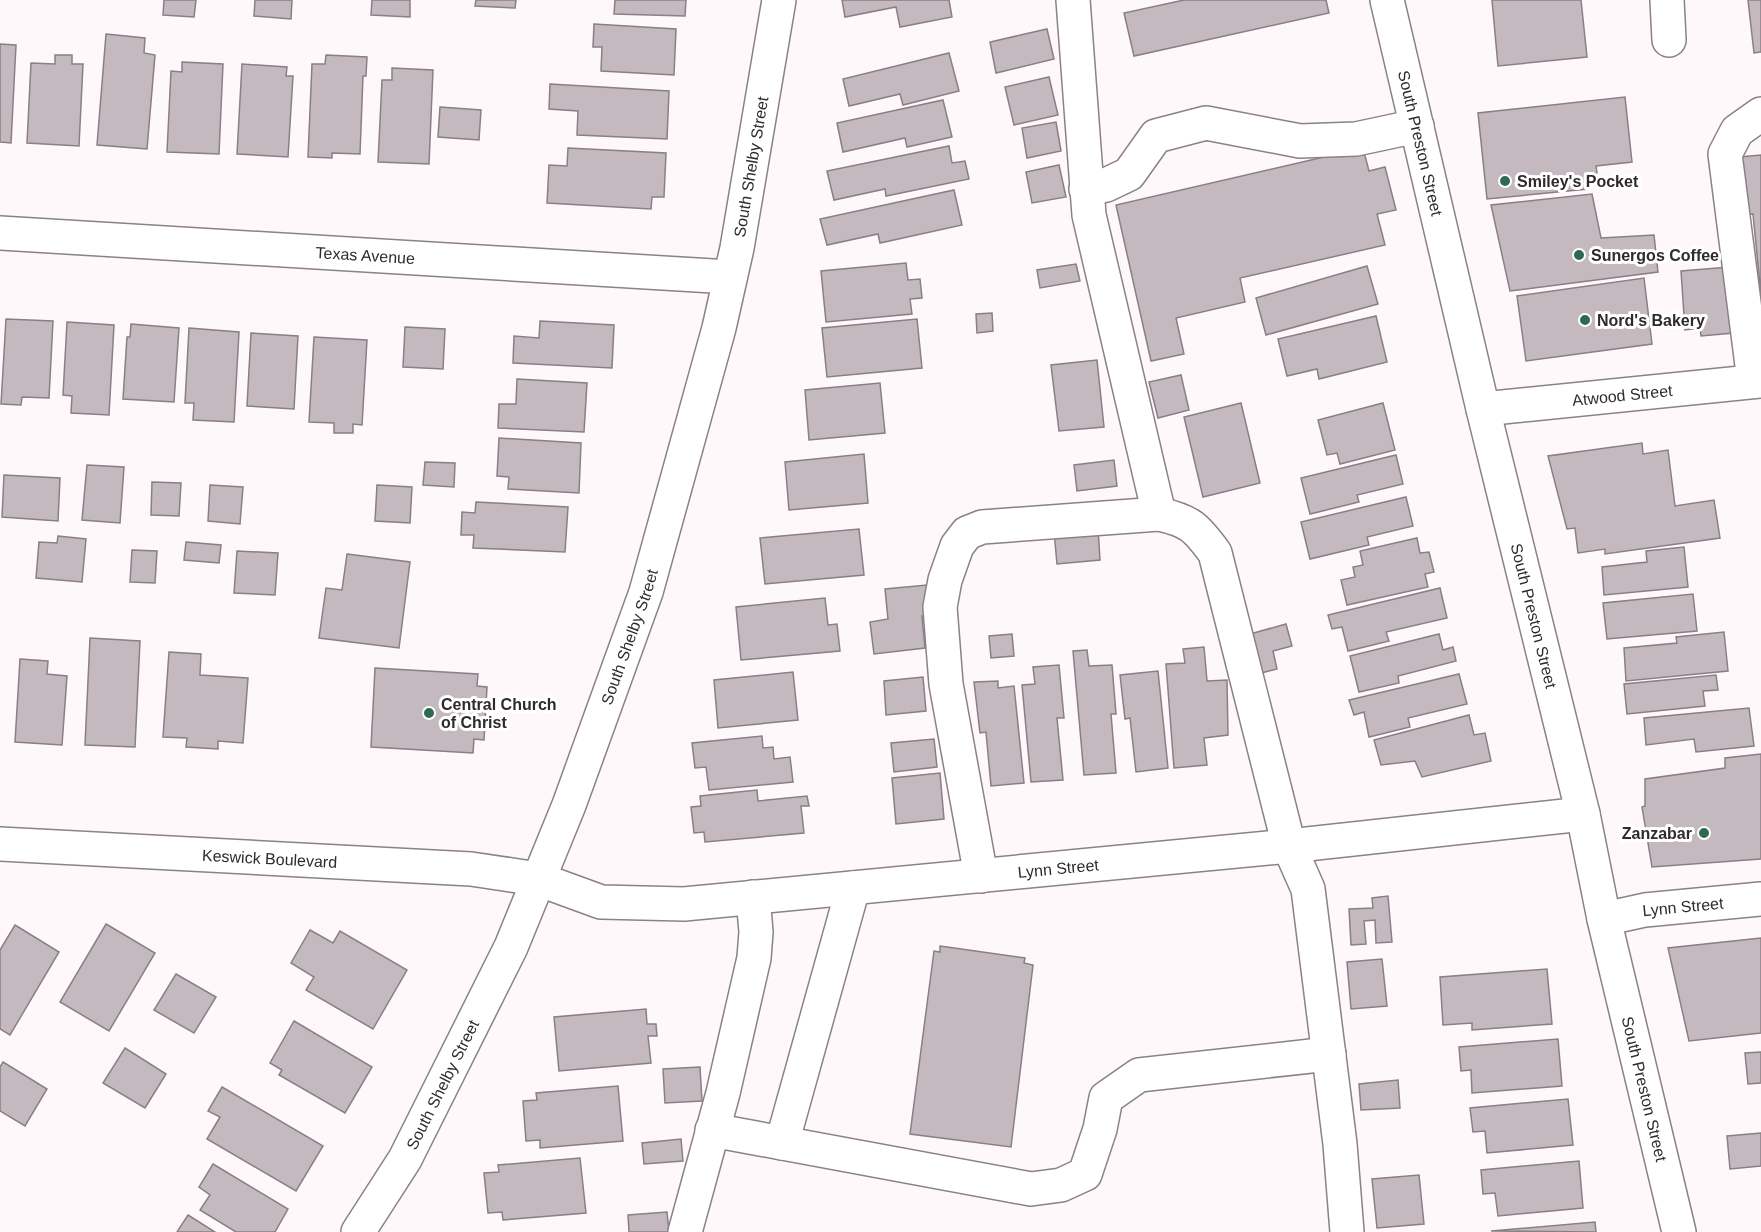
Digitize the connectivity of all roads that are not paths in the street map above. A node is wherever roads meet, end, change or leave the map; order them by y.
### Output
1 (779, 0) edge
2 (1073, 0) edge
3 (1387, 0) edge
4 (1667, 0) edge
5 (1668, 40) dead end
6 (1761, 114) edge
7 (1417, 126) junction
8 (1086, 189) junction
9 (0, 233) edge
10 (730, 277) junction
11 (1758, 381) edge
12 (1484, 409) junction
13 (1159, 514) junction
14 (1583, 814) junction
15 (0, 844) edge
16 (1289, 846) junction
17 (981, 876) junction
18 (538, 879) junction
19 (853, 888) junction
20 (753, 897) junction
21 (1761, 899) edge
22 (1604, 919) junction
23 (1329, 1054) junction
24 (712, 1130) junction
25 (782, 1143) junction
26 (358, 1232) edge
27 (685, 1232) edge
28 (1347, 1232) edge
29 (1679, 1232) edge

1 - 10 main road, South Shelby Street
2 - 8 main road
3 - 7 main road, South Preston Street
4 - 5 main road
6 - 11 main road
7 - 8 main road
7 - 12 main road, South Preston Street
8 - 13 main road
9 - 10 main road, Texas Avenue
10 - 18 main road, South Shelby Street
11 - 12 main road, Atwood Street
12 - 14 main road, South Preston Street
13 - 16 main road
13 - 17 main road
14 - 16 main road, Lynn Street
14 - 22 main road, South Preston Street
15 - 18 main road, Keswick Boulevard
16 - 17 main road, Lynn Street
16 - 23 main road
17 - 19 main road, Lynn Street
18 - 20 main road, Lynn Street
18 - 26 main road, South Shelby Street
19 - 20 main road, Lynn Street
19 - 25 main road
20 - 24 main road
21 - 22 main road, Lynn Street
22 - 29 main road, South Preston Street
23 - 25 main road
23 - 28 main road
24 - 25 main road
24 - 27 main road

